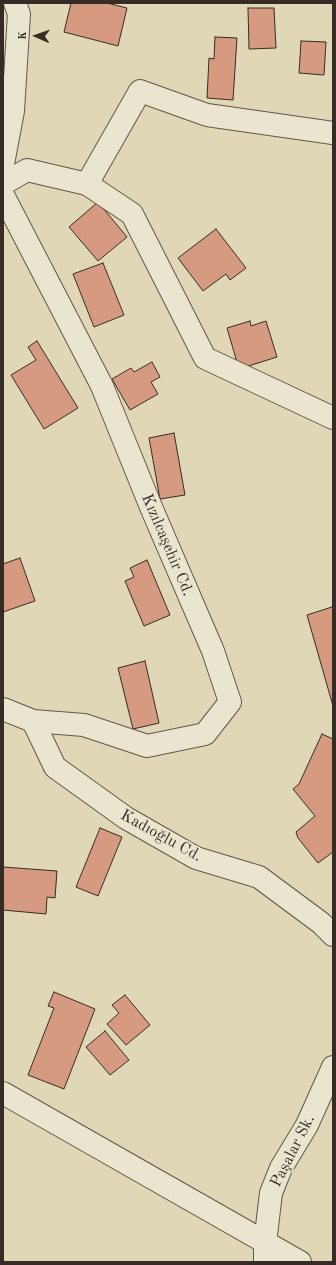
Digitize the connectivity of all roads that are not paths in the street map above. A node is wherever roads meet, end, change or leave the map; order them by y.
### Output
1 (15, 3) edge
2 (333, 133) edge
3 (3, 164) edge
4 (3, 184) edge
5 (87, 184) junction
6 (3, 195) edge
7 (333, 418) edge
8 (3, 708) edge
9 (33, 721) junction
10 (333, 935) edge
11 (333, 1067) edge
12 (3, 1093) edge
13 (265, 1252) edge
14 (300, 1262) edge

1 - 3 street
2 - 5 street
4 - 5 street
5 - 7 street
6 - 9 street, Kızılcaşehir Cd.
8 - 9 street
9 - 10 street, Kadıoğlu Cd.
11 - 13 street, Paşalar Sk.
12 - 13 street
13 - 14 street

